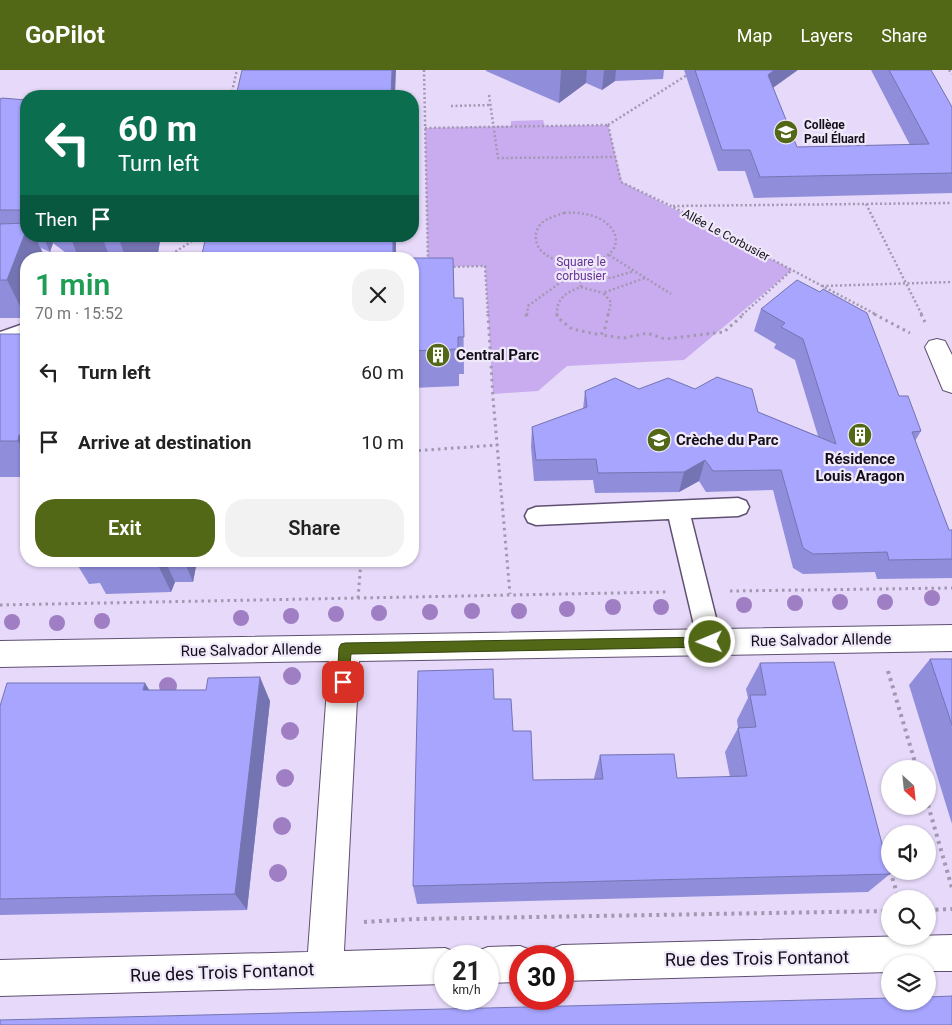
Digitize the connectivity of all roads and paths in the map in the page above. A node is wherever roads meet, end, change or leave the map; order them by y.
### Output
1 (237, 70) edge
2 (424, 70) edge
3 (695, 70) edge
4 (949, 70) edge
5 (952, 74) edge
6 (232, 90) edge
7 (489, 95) dead end
8 (491, 104) junction
9 (451, 106) dead end
10 (608, 125) junction
11 (494, 126) junction
12 (426, 128) junction
13 (616, 157) junction
14 (952, 202) edge
15 (866, 204) junction
16 (670, 206) junction
17 (191, 242) edge
18 (175, 252) edge
19 (609, 255) junction
20 (580, 265) junction
21 (428, 267) edge
22 (447, 267) edge
23 (792, 270) junction
24 (634, 271) junction
25 (581, 276) junction
26 (645, 278) junction
27 (952, 282) edge
28 (906, 283) junction
29 (822, 286) junction
30 (581, 287) junction
31 (603, 293) junction
32 (671, 294) dead end
33 (527, 320) dead end
34 (20, 331) edge
35 (601, 335) junction
36 (0, 339) edge
37 (937, 347) junction
38 (952, 384) edge
39 (498, 445) junction
40 (419, 451) edge
41 (738, 507) dead end
42 (678, 510) junction
43 (536, 516) dead end
44 (361, 567) edge
45 (952, 588) edge
46 (698, 592) junction
47 (510, 594) junction
48 (358, 598) junction
49 (0, 605) edge
50 (952, 638) edge
51 (879, 639) junction
52 (710, 642) junction
53 (345, 648) junction
54 (0, 654) edge
55 (914, 760) edge
56 (931, 815) edge
57 (952, 888) edge
58 (952, 909) edge
59 (881, 910) edge
60 (936, 910) edge
61 (328, 924) junction
62 (952, 953) edge
63 (574, 963) edge
64 (434, 966) edge
65 (325, 969) junction
66 (0, 978) edge

1 - 6 path
2 - 12 path
3 - 10 path
4 - 5 path
7 - 8 path
8 - 9 path
8 - 11 path
10 - 11 path
10 - 13 path, Allée Le Corbusier
11 - 12 path
11 - 13 path
12 - 21 path
13 - 16 path, Allée Le Corbusier
14 - 15 path
15 - 16 path
15 - 28 path
16 - 23 path, Allée Le Corbusier
17 - 18 path
19 - 20 path
19 - 20 path
19 - 24 path
20 - 25 path
22 - 39 path
23 - 29 path, Allée Le Corbusier
23 - 35 path
24 - 25 path
24 - 26 path
25 - 30 path
25 - 33 path
26 - 31 path
26 - 32 path
27 - 28 path
28 - 29 path
28 - 37 path
29 - 37 path, Allée Le Corbusier
30 - 31 path
30 - 35 path
31 - 35 path
34 - 36 lane
37 - 38 street
39 - 40 path
39 - 47 path
41 - 42 lane
42 - 43 lane
42 - 46 lane
44 - 48 path
45 - 46 path
46 - 47 path
46 - 52 lane
47 - 48 path
48 - 49 path
50 - 51 street, Rue Salvador Allende
51 - 52 street, Rue Salvador Allende
51 - 55 path
52 - 53 street, Rue Salvador Allende
53 - 54 street, Rue Salvador Allende
53 - 61 street
56 - 57 path
58 - 60 path
59 - 61 path
61 - 65 street
62 - 63 street, Rue des Trois Fontanot
64 - 65 street, Rue des Trois Fontanot
65 - 66 street, Rue des Trois Fontanot

